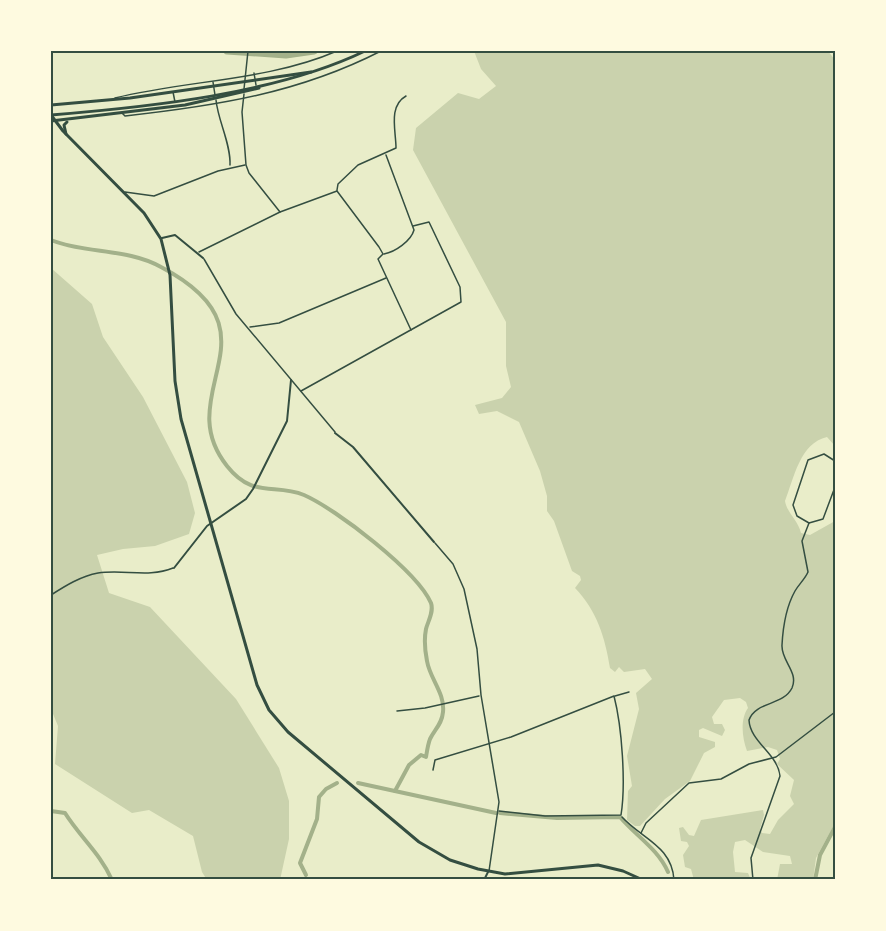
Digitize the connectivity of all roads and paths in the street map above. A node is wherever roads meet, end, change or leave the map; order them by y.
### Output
1 (248, 51) edge
2 (337, 51) edge
3 (365, 51) edge
4 (388, 51) edge
5 (832, 51) edge
6 (835, 54) edge
7 (254, 73) junction
8 (245, 75) junction
9 (213, 81) junction
10 (271, 82) junction
11 (266, 85) junction
12 (173, 88) junction
13 (258, 95) junction
14 (406, 96) dead end
15 (244, 98) junction
16 (100, 102) junction
17 (216, 103) junction
18 (51, 105) edge
19 (176, 110) junction
20 (122, 113) junction
21 (51, 115) edge
22 (101, 116) junction
23 (53, 121) edge
24 (69, 121) junction
25 (66, 134) junction
26 (385, 154) junction
27 (246, 165) junction
28 (230, 167) junction
29 (337, 190) junction
30 (122, 193) junction
31 (280, 212) junction
32 (413, 226) junction
33 (161, 239) junction
34 (199, 252) junction
35 (382, 254) junction
36 (204, 258) joint
37 (387, 278) junction
38 (249, 328) junction
39 (411, 331) junction
40 (291, 380) junction
41 (301, 392) junction
42 (335, 433) joint
43 (835, 461) edge
44 (835, 487) edge
45 (212, 523) junction
46 (809, 523) junction
47 (434, 542) joint
48 (174, 568) joint
49 (51, 595) edge
50 (629, 692) dead end
51 (481, 695) junction
52 (614, 696) junction
53 (397, 711) dead end
54 (835, 712) edge
55 (489, 744) junction
56 (773, 758) junction
57 (433, 770) dead end
58 (499, 811) junction
59 (621, 815) junction
60 (641, 833) junction
61 (489, 872) junction
62 (484, 880) edge
63 (643, 880) edge
64 (674, 880) edge
65 (753, 880) edge

1 - 8 street
2 - 7 street
3 - 10 main road
4 - 13 street
5 - 6 street
7 - 8 street
7 - 13 street
8 - 9 street
8 - 15 street
9 - 12 street
9 - 17 street
10 - 11 main road
10 - 16 main road
11 - 20 main road
11 - 21 main road
12 - 16 street
12 - 19 street
13 - 15 street
14 - 26 street
15 - 17 street
15 - 27 street
16 - 18 main road
16 - 22 street
17 - 19 street
17 - 28 street
19 - 20 street
20 - 22 main road
21 - 23 main road
22 - 24 main road
23 - 24 main road
23 - 25 main road
24 - 25 main road
25 - 30 main road
26 - 29 street
26 - 32 street
27 - 28 street
27 - 31 street
28 - 30 street
29 - 31 street
29 - 35 street
30 - 33 main road
31 - 34 street
32 - 35 street
32 - 39 street
33 - 34 street
33 - 45 main road
34 - 36 street
35 - 37 street
36 - 38 street
37 - 38 street
37 - 39 street
38 - 40 street
39 - 41 street
40 - 41 street
40 - 45 street
41 - 42 street
42 - 47 street
43 - 46 street
44 - 46 street
45 - 48 street
45 - 61 main road
46 - 56 street
47 - 51 street
48 - 49 street
50 - 52 street
51 - 53 street
51 - 55 street
52 - 55 street
52 - 59 street
54 - 56 street
55 - 57 street
55 - 58 street
56 - 60 street
56 - 65 street
58 - 59 street
58 - 61 street
59 - 60 street
60 - 64 street
61 - 62 street
61 - 63 main road

